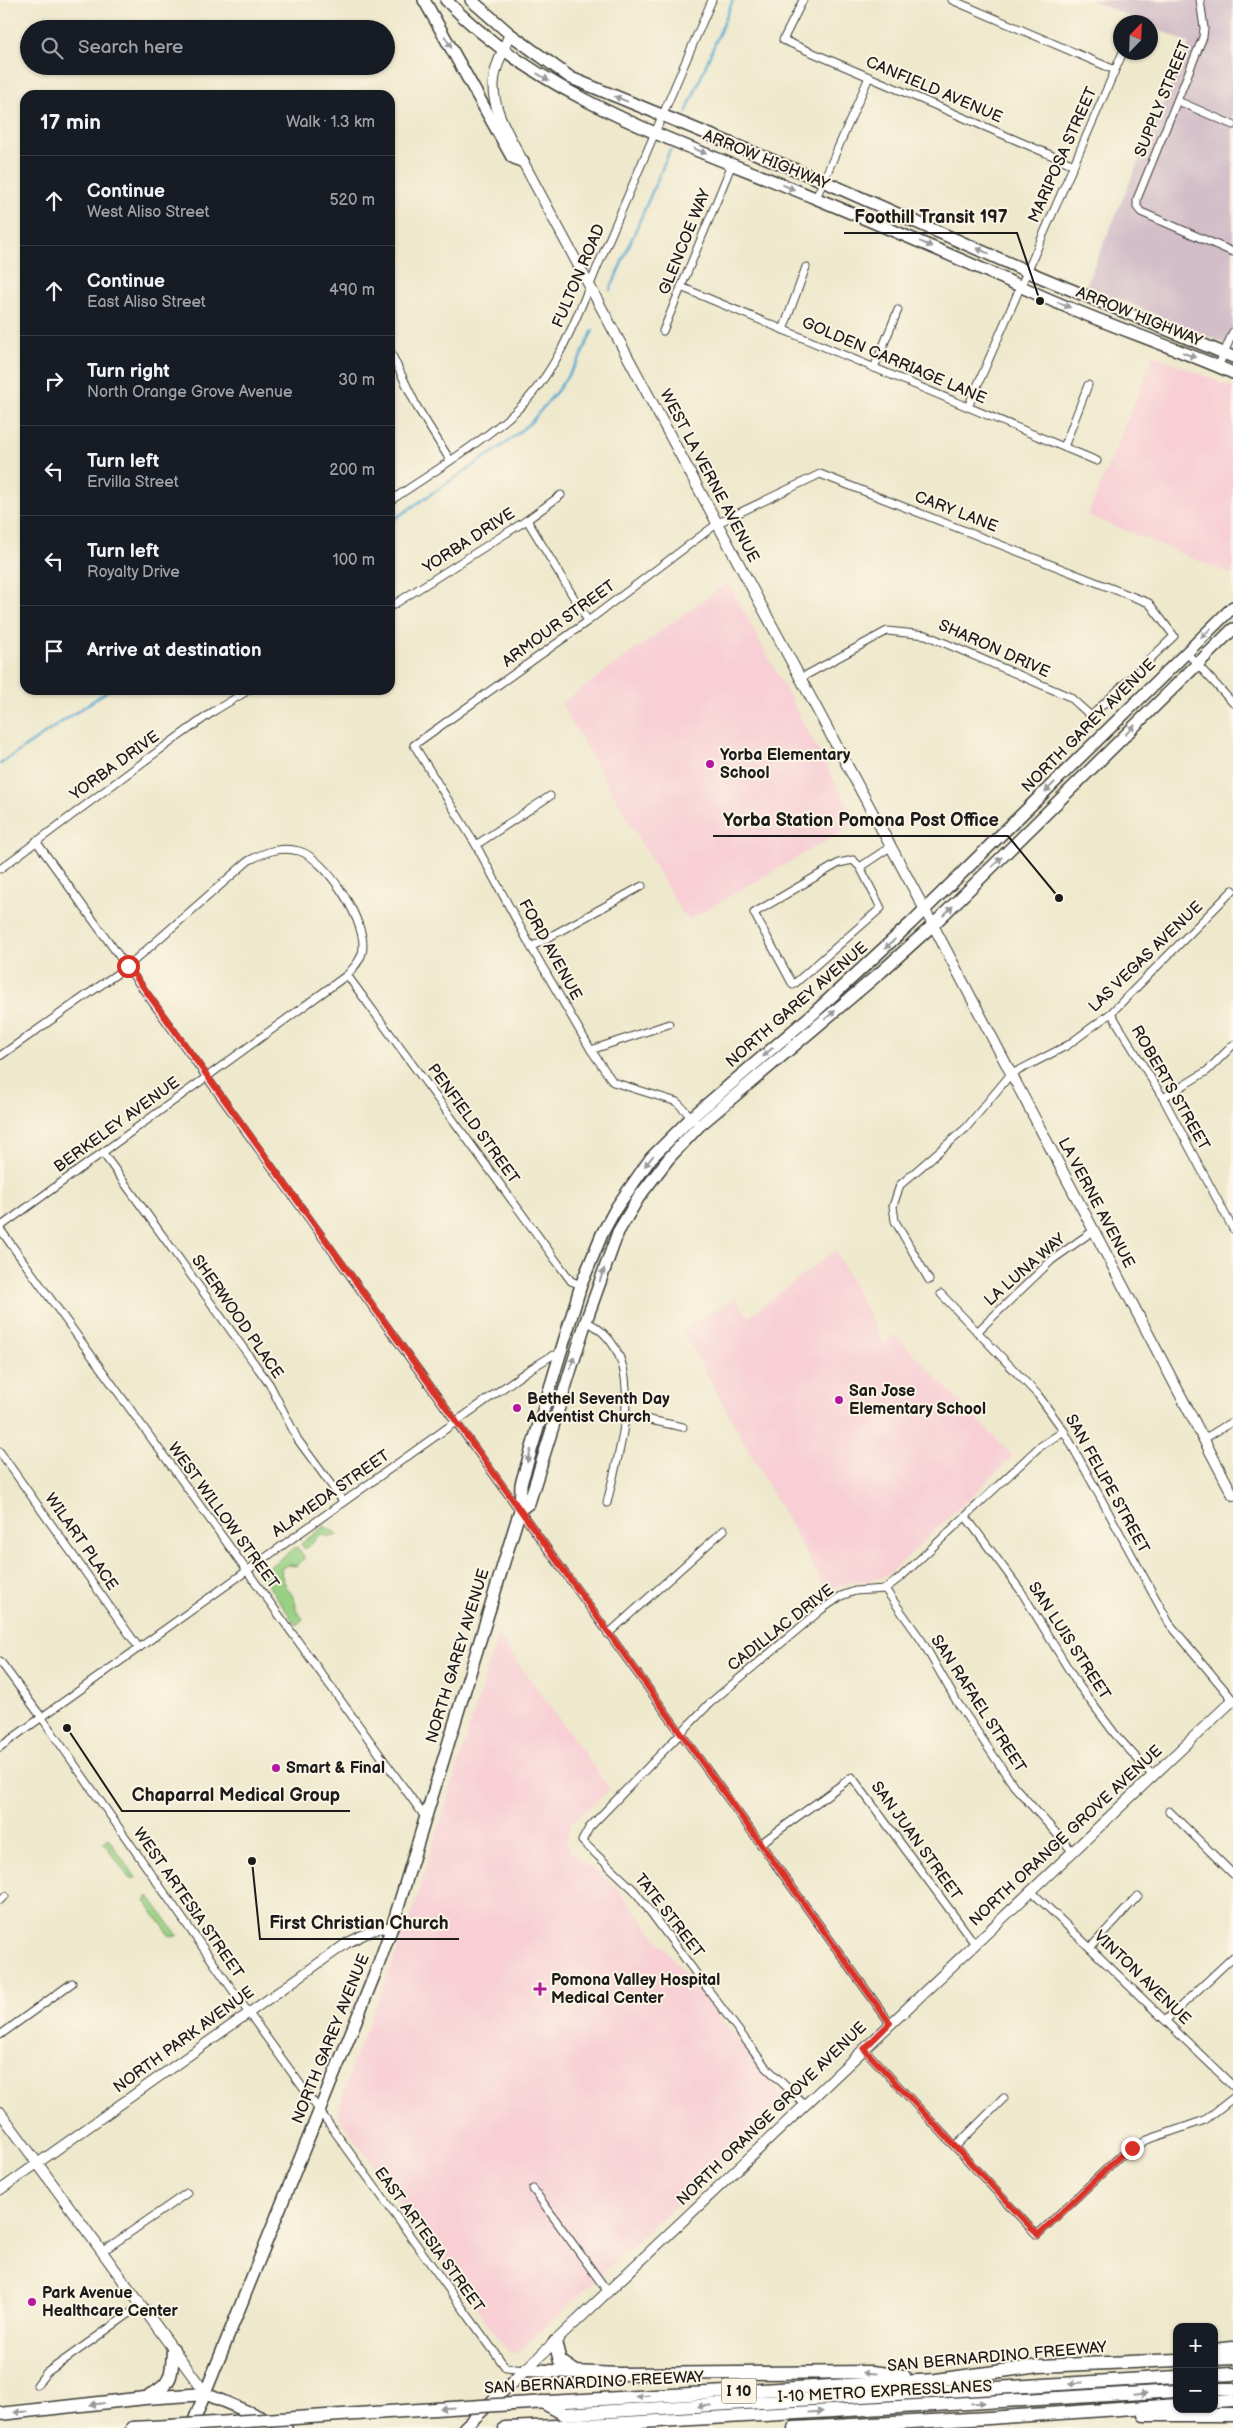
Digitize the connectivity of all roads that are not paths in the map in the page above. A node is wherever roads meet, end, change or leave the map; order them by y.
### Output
1 (424, 0) edge
2 (446, 0) edge
3 (470, 0) edge
4 (712, 0) edge
5 (803, 0) edge
6 (952, 0) edge
7 (1200, 0) edge
8 (510, 34) junction
9 (503, 50) junction
10 (1119, 60) edge
11 (1115, 70) junction
12 (869, 77) junction
13 (1178, 102) junction
14 (662, 116) junction
15 (1233, 125) edge
16 (655, 132) junction
17 (522, 162) junction
18 (732, 164) junction
19 (1074, 165) junction
20 (823, 181) junction
21 (816, 198) junction
22 (1233, 252) edge
23 (806, 267) dead end
24 (1027, 270) junction
25 (1020, 284) junction
26 (589, 286) junction
27 (681, 287) junction
28 (898, 310) dead end
29 (783, 330) junction
30 (663, 331) dead end
31 (1233, 332) edge
32 (1228, 355) edge
33 (395, 361) edge
34 (1218, 367) junction
35 (874, 368) junction
36 (1233, 373) edge
37 (1088, 385) dead end
38 (968, 407) junction
39 (1064, 447) junction
40 (450, 460) junction
41 (1097, 461) dead end
42 (561, 495) dead end
43 (395, 498) edge
44 (527, 520) junction
45 (718, 523) junction
46 (395, 604) edge
47 (1233, 607) edge
48 (588, 621) junction
49 (1233, 629) edge
50 (1186, 652) junction
51 (1197, 664) junction
52 (800, 679) junction
53 (241, 695) edge
54 (1233, 702) edge
55 (1091, 716) joint
56 (1097, 740) junction
57 (414, 745) joint
58 (1095, 765) junction
59 (550, 796) dead end
60 (36, 841) junction
61 (476, 844) junction
62 (890, 847) junction
63 (860, 867) junction
64 (0, 869) edge
65 (642, 886) dead end
66 (1233, 890) edge
67 (925, 910) junction
68 (933, 925) junction
69 (531, 947) junction
70 (128, 966) junction
71 (347, 975) junction
72 (1111, 1013) junction
73 (668, 1024) dead end
74 (1233, 1045) edge
75 (591, 1050) junction
76 (0, 1056) edge
77 (1010, 1075) junction
78 (207, 1077) junction
79 (1162, 1098) junction
80 (695, 1122) junction
81 (103, 1153) junction
82 (1232, 1227) edge
83 (0, 1228) edge
84 (1093, 1231) junction
85 (594, 1253) junction
86 (929, 1280) dead end
87 (581, 1285) junction
88 (941, 1294) dead end
89 (586, 1321) junction
90 (977, 1332) junction
91 (558, 1356) junction
92 (626, 1414) junction
93 (457, 1422) junction
94 (1233, 1422) edge
95 (683, 1427) dead end
96 (1064, 1430) junction
97 (1204, 1439) junction
98 (0, 1452) edge
99 (1233, 1495) edge
100 (343, 1501) junction
101 (607, 1504) dead end
102 (520, 1510) junction
103 (966, 1517) junction
104 (724, 1530) dead end
105 (246, 1571) junction
106 (884, 1589) junction
107 (608, 1634) junction
108 (139, 1648) junction
109 (0, 1661) edge
110 (1233, 1700) edge
111 (42, 1718) junction
112 (681, 1731) junction
113 (0, 1748) edge
114 (1153, 1776) junction
115 (1169, 1811) dead end
116 (425, 1817) junction
117 (582, 1841) joint
118 (760, 1844) junction
119 (1073, 1852) junction
120 (1233, 1874) edge
121 (1031, 1891) junction
122 (1138, 1896) dead end
123 (392, 1927) junction
124 (975, 1944) junction
125 (1090, 1948) junction
126 (1233, 1957) edge
127 (72, 1983) dead end
128 (248, 2012) junction
129 (1166, 2020) junction
130 (890, 2023) junction
131 (0, 2035) edge
132 (864, 2049) junction
133 (1233, 2086) edge
134 (1004, 2098) dead end
135 (1233, 2098) edge
136 (805, 2105) junction
137 (0, 2112) edge
138 (319, 2112) junction
139 (955, 2147) junction
140 (38, 2163) junction
141 (533, 2189) dead end
142 (0, 2190) edge
143 (187, 2193) dead end
144 (102, 2251) junction
145 (608, 2292) junction
146 (140, 2306) junction
147 (554, 2342) junction
148 (1233, 2348) edge
149 (173, 2349) junction
150 (1218, 2350) edge
151 (1173, 2353) edge
152 (1233, 2358) edge
153 (1218, 2359) edge
154 (1173, 2360) edge
155 (1039, 2366) junction
156 (525, 2370) junction
157 (576, 2372) junction
158 (1233, 2374) edge
159 (1218, 2375) edge
160 (1173, 2377) edge
161 (936, 2380) junction
162 (37, 2384) dead end
163 (1233, 2388) edge
164 (1218, 2390) edge
165 (1173, 2391) edge
166 (206, 2394) junction
167 (145, 2398) junction
168 (1233, 2401) edge
169 (542, 2402) junction
170 (1218, 2402) edge
171 (1173, 2405) edge
172 (0, 2414) edge
173 (1042, 2414) junction
174 (1233, 2416) edge
175 (989, 2418) junction
176 (132, 2428) edge
177 (191, 2428) edge
178 (286, 2428) edge
179 (464, 2428) edge
180 (505, 2428) edge
181 (794, 2428) edge
182 (914, 2428) edge

1 -> 17 main road
2 - 9 main road, ARROW HIGHWAY
3 - 8 main road, ARROW HIGHWAY
4 - 14 street, FULTON ROAD
5 - 12 street, CANFIELD AVENUE
6 - 11 street
7 - 13 street, SUPPLY STREET
8 - 9 main road, WEST LA VERNE AVENUE
14 -> 8 main road, ARROW HIGHWAY
9 -> 16 main road, ARROW HIGHWAY
9 - 17 main road, WEST LA VERNE AVENUE
10 - 11 street, MARIPOSA STREET
11 - 19 street, MARIPOSA STREET
12 - 19 street, CANFIELD AVENUE
12 - 20 street
13 - 15 street
13 - 22 street, SUPPLY STREET
14 - 16 street, FULTON ROAD
14 - 20 main road, ARROW HIGHWAY
16 -> 18 main road, ARROW HIGHWAY
16 - 26 street, FULTON ROAD
17 - 26 main road, WEST LA VERNE AVENUE
18 -> 21 main road, ARROW HIGHWAY
18 - 27 street, GLENCOE WAY
19 - 24 street, MARIPOSA STREET
20 - 21 street
24 -> 20 main road, ARROW HIGHWAY
21 -> 25 main road, ARROW HIGHWAY
23 - 29 street
24 - 25 street, MARIPOSA STREET
24 - 32 main road, ARROW HIGHWAY
25 -> 34 main road, ARROW HIGHWAY
25 - 38 street, MARIPOSA STREET
26 - 40 street, FULTON ROAD
26 - 45 main road, WEST LA VERNE AVENUE
27 - 29 street, GOLDEN CARRIAGE LANE
27 - 30 street, GLENCOE WAY
28 - 35 street
29 - 35 street, GOLDEN CARRIAGE LANE
31 - 32 street
32 - 34 street
33 - 40 street
34 - 36 main road, ARROW HIGHWAY
35 - 38 street, GOLDEN CARRIAGE LANE
37 - 39 street
38 - 39 street, GOLDEN CARRIAGE LANE
39 - 41 street, GOLDEN CARRIAGE LANE
40 - 43 street, FULTON ROAD
42 - 44 street, YORBA DRIVE
44 - 46 street, YORBA DRIVE
44 - 48 street
45 - 48 street, ARMOUR STREET
45 - 52 main road, WEST LA VERNE AVENUE
45 - 55 street, CARY LANE
47 -> 50 main road, NORTH GAREY AVENUE
48 - 57 street, ARMOUR STREET
49 - 51 main road, NORTH GAREY AVENUE
50 - 51 street
50 - 56 main road, NORTH GAREY AVENUE
51 - 54 street
58 -> 51 main road, NORTH GAREY AVENUE
52 - 55 street, SHARON DRIVE
52 - 62 main road, WEST LA VERNE AVENUE
53 - 60 street, YORBA DRIVE
56 - 58 main road
56 -> 67 main road, NORTH GAREY AVENUE
57 - 61 street, FORD AVENUE
68 -> 58 main road, NORTH GAREY AVENUE
59 - 61 street
60 - 64 street, YORBA DRIVE
60 - 70 street
61 - 69 street, FORD AVENUE
62 - 63 street
62 - 67 main road, WEST LA VERNE AVENUE
63 - 63 street
65 - 69 street
66 - 72 street, LAS VEGAS AVENUE
67 - 68 main road, WEST LA VERNE AVENUE
67 -> 80 main road, NORTH GAREY AVENUE
68 - 77 main road, LA VERNE AVENUE
80 -> 68 main road, NORTH GAREY AVENUE
69 - 75 street, FORD AVENUE
70 - 71 street, BERKELEY AVENUE
70 - 76 street, BERKELEY AVENUE
70 - 78 street
71 - 78 street, BERKELEY AVENUE
71 - 87 street, PENFIELD STREET
72 - 77 street, LAS VEGAS AVENUE
72 - 79 street, ROBERTS STREET
73 - 75 street
74 - 79 street
75 - 80 street, FORD AVENUE
77 - 84 main road, LA VERNE AVENUE
77 - 86 street, LAS VEGAS AVENUE
78 - 81 street, BERKELEY AVENUE
78 - 93 street
79 - 82 street, ROBERTS STREET
80 -> 85 main road, NORTH GAREY AVENUE
89 -> 80 main road, NORTH GAREY AVENUE
81 - 83 street, BERKELEY AVENUE
81 - 100 street, SHERWOOD PLACE
83 - 105 street, WEST WILLOW STREET
84 - 90 street, LA LUNA WAY
84 - 97 main road, LA VERNE AVENUE
85 - 87 main road, NORTH GAREY AVENUE
85 - 89 main road
87 - 91 main road, NORTH GAREY AVENUE
88 - 90 street, SAN FELIPE STREET
89 - 92 street
102 -> 89 main road, NORTH GAREY AVENUE
90 - 96 street, SAN FELIPE STREET
91 - 93 street, ALAMEDA STREET
91 -> 102 main road, NORTH GAREY AVENUE
92 - 95 street
92 - 101 street
93 - 100 street, ALAMEDA STREET
93 - 102 street
94 - 97 street
96 - 103 street
96 - 110 street, SAN FELIPE STREET
97 - 99 main road, LA VERNE AVENUE
98 - 108 street, WILART PLACE
100 - 105 street, ALAMEDA STREET
102 - 107 street
102 - 116 main road, NORTH GAREY AVENUE
103 - 106 street
103 - 114 street, SAN LUIS STREET
104 - 107 street
105 - 108 street, ALAMEDA STREET
105 - 116 street, WEST WILLOW STREET
106 - 112 street, CADILLAC DRIVE
106 - 119 street, SAN RAFAEL STREET
107 - 112 street
108 - 111 street, ALAMEDA STREET
109 - 111 street, WEST ARTESIA STREET
110 - 114 main road, NORTH ORANGE GROVE AVENUE
111 - 113 street, ALAMEDA STREET
111 - 128 street, WEST ARTESIA STREET
112 - 117 street, CADILLAC DRIVE
112 - 118 street
114 - 119 main road, NORTH ORANGE GROVE AVENUE
115 - 120 street
116 - 123 main road, NORTH GAREY AVENUE
117 - 136 street, TATE STREET
118 - 124 street, SAN JUAN STREET
118 - 130 street
119 - 121 main road, NORTH ORANGE GROVE AVENUE
121 - 124 main road, NORTH ORANGE GROVE AVENUE
121 - 125 street, VINTON AVENUE
122 - 125 street
123 - 128 street, NORTH PARK AVENUE
123 - 138 main road, NORTH GAREY AVENUE
124 - 130 main road, NORTH ORANGE GROVE AVENUE
125 - 129 street, VINTON AVENUE
126 - 129 street
127 - 131 street
128 - 138 street, WEST ARTESIA STREET
128 - 140 street, NORTH PARK AVENUE
129 - 133 street, VINTON AVENUE
130 - 132 main road, NORTH ORANGE GROVE AVENUE
132 - 136 main road, NORTH ORANGE GROVE AVENUE
132 - 139 street
134 - 139 street
135 - 139 street
136 - 145 main road, NORTH ORANGE GROVE AVENUE
137 - 140 main road
138 - 156 street, EAST ARTESIA STREET
138 - 166 main road, NORTH GAREY AVENUE
140 - 142 street, NORTH PARK AVENUE
140 - 144 main road
141 - 145 street
143 - 144 street
144 - 146 main road
145 - 147 main road, NORTH ORANGE GROVE AVENUE
146 - 149 main road
146 - 162 street
147 - 156 main road, NORTH ORANGE GROVE AVENUE
147 - 157 highway
148 - 150 highway
149 - 166 main road
149 - 167 highway
151 - 155 highway
152 - 153 highway
154 - 155 highway, SAN BERNARDINO FREEWAY / I 10
155 - 161 highway, SAN BERNARDINO FREEWAY / I 10
156 - 157 highway
156 - 179 main road, NORTH ORANGE GROVE AVENUE
161 -> 157 highway
158 - 159 highway
160 -> 169 highway, I-10 METRO EXPRESSLANES
161 -> 169 highway, SAN BERNARDINO FREEWAY / I 10
163 - 164 highway
180 -> 165 highway, I-10 METRO EXPRESSLANES
166 - 167 highway
166 - 177 main road, NORTH GAREY AVENUE
166 - 178 main road
167 -> 172 highway
168 - 170 highway
169 -> 176 highway, SAN BERNARDINO FREEWAY / I 10, bridge
171 - 173 highway
173 - 174 highway
173 - 175 highway
175 - 181 highway
175 - 182 highway

